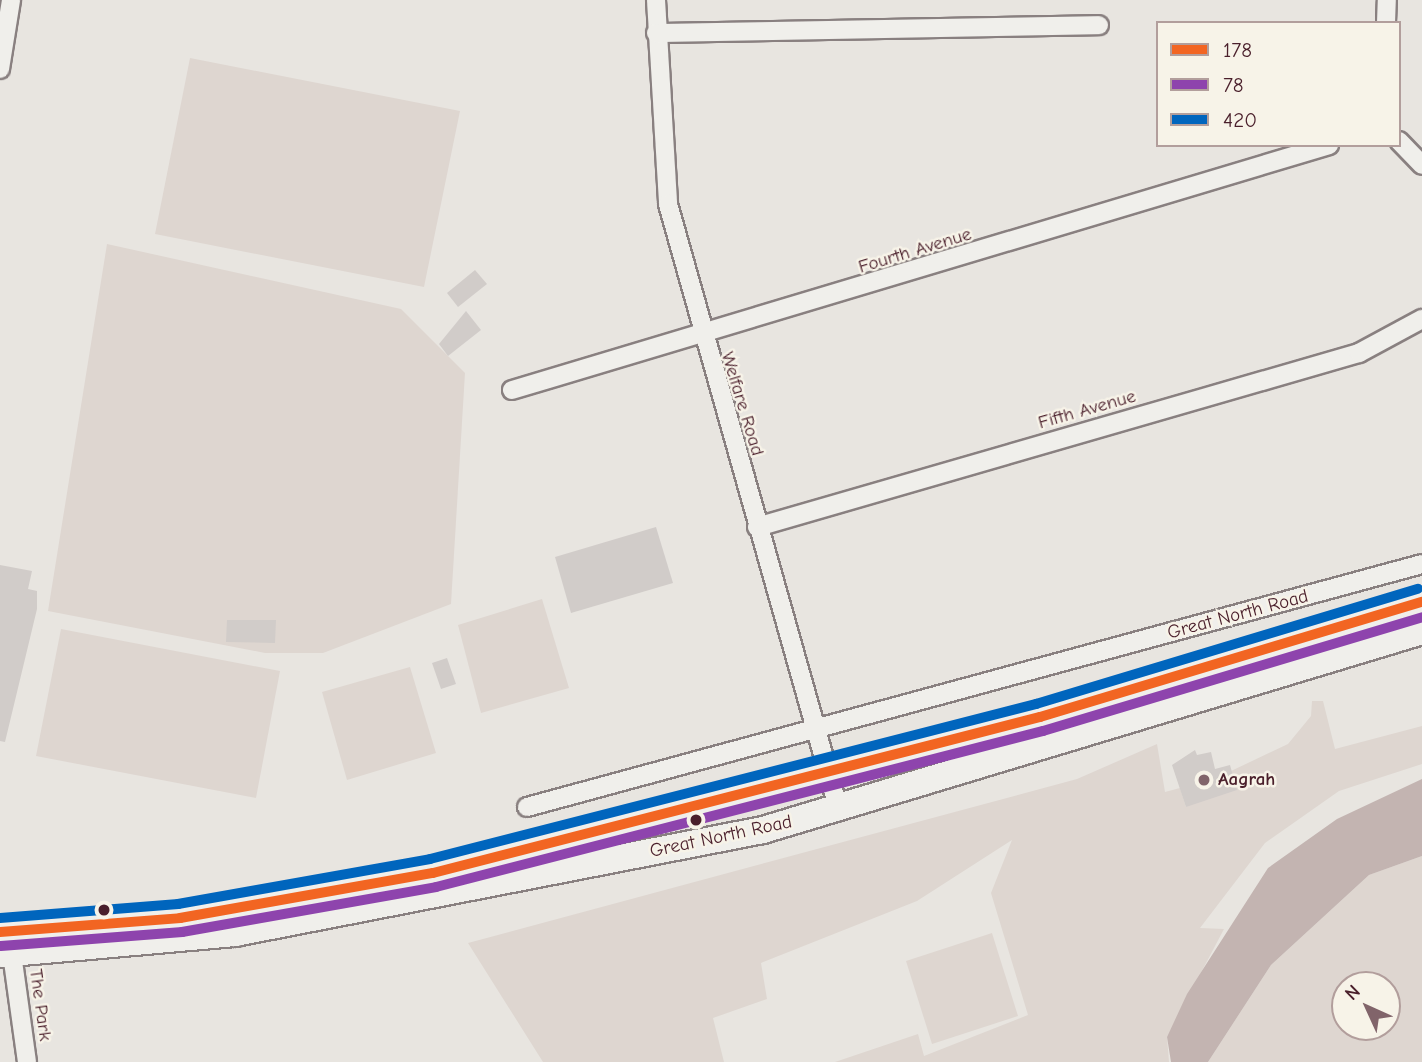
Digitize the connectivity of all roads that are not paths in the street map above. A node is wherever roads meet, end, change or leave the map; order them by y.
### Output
1 (11, 0) edge
2 (656, 0) edge
3 (1387, 0) edge
4 (1386, 21) edge
5 (1099, 25) dead end
6 (656, 33) junction
7 (0, 69) edge
8 (1401, 143) edge
9 (1323, 147) edge
10 (1422, 165) edge
11 (1422, 319) edge
12 (701, 339) junction
13 (512, 390) dead end
14 (758, 527) junction
15 (1422, 564) edge
16 (1422, 602) edge
17 (1422, 631) edge
18 (815, 731) junction
19 (828, 774) junction
20 (527, 807) dead end
21 (839, 811) junction
22 (4, 946) edge
23 (27, 1062) edge

1 - 7 street
2 - 6 street, Welfare Road
3 - 4 street
5 - 6 street
6 - 12 street, Welfare Road
8 - 10 street
9 - 12 street, Fourth Avenue
11 - 14 street, Fifth Avenue
12 - 13 street, Fourth Avenue
12 - 14 street, Welfare Road
14 - 18 street, Welfare Road
15 - 18 street, Great North Road
16 - 19 highway, Great North Road
17 - 21 highway, Great North Road
18 - 19 street, Welfare Road
18 - 20 street, Great North Road
19 - 21 street, Welfare Road
19 - 22 highway, Great North Road
21 - 22 highway, Great North Road
22 - 23 street, The Park

